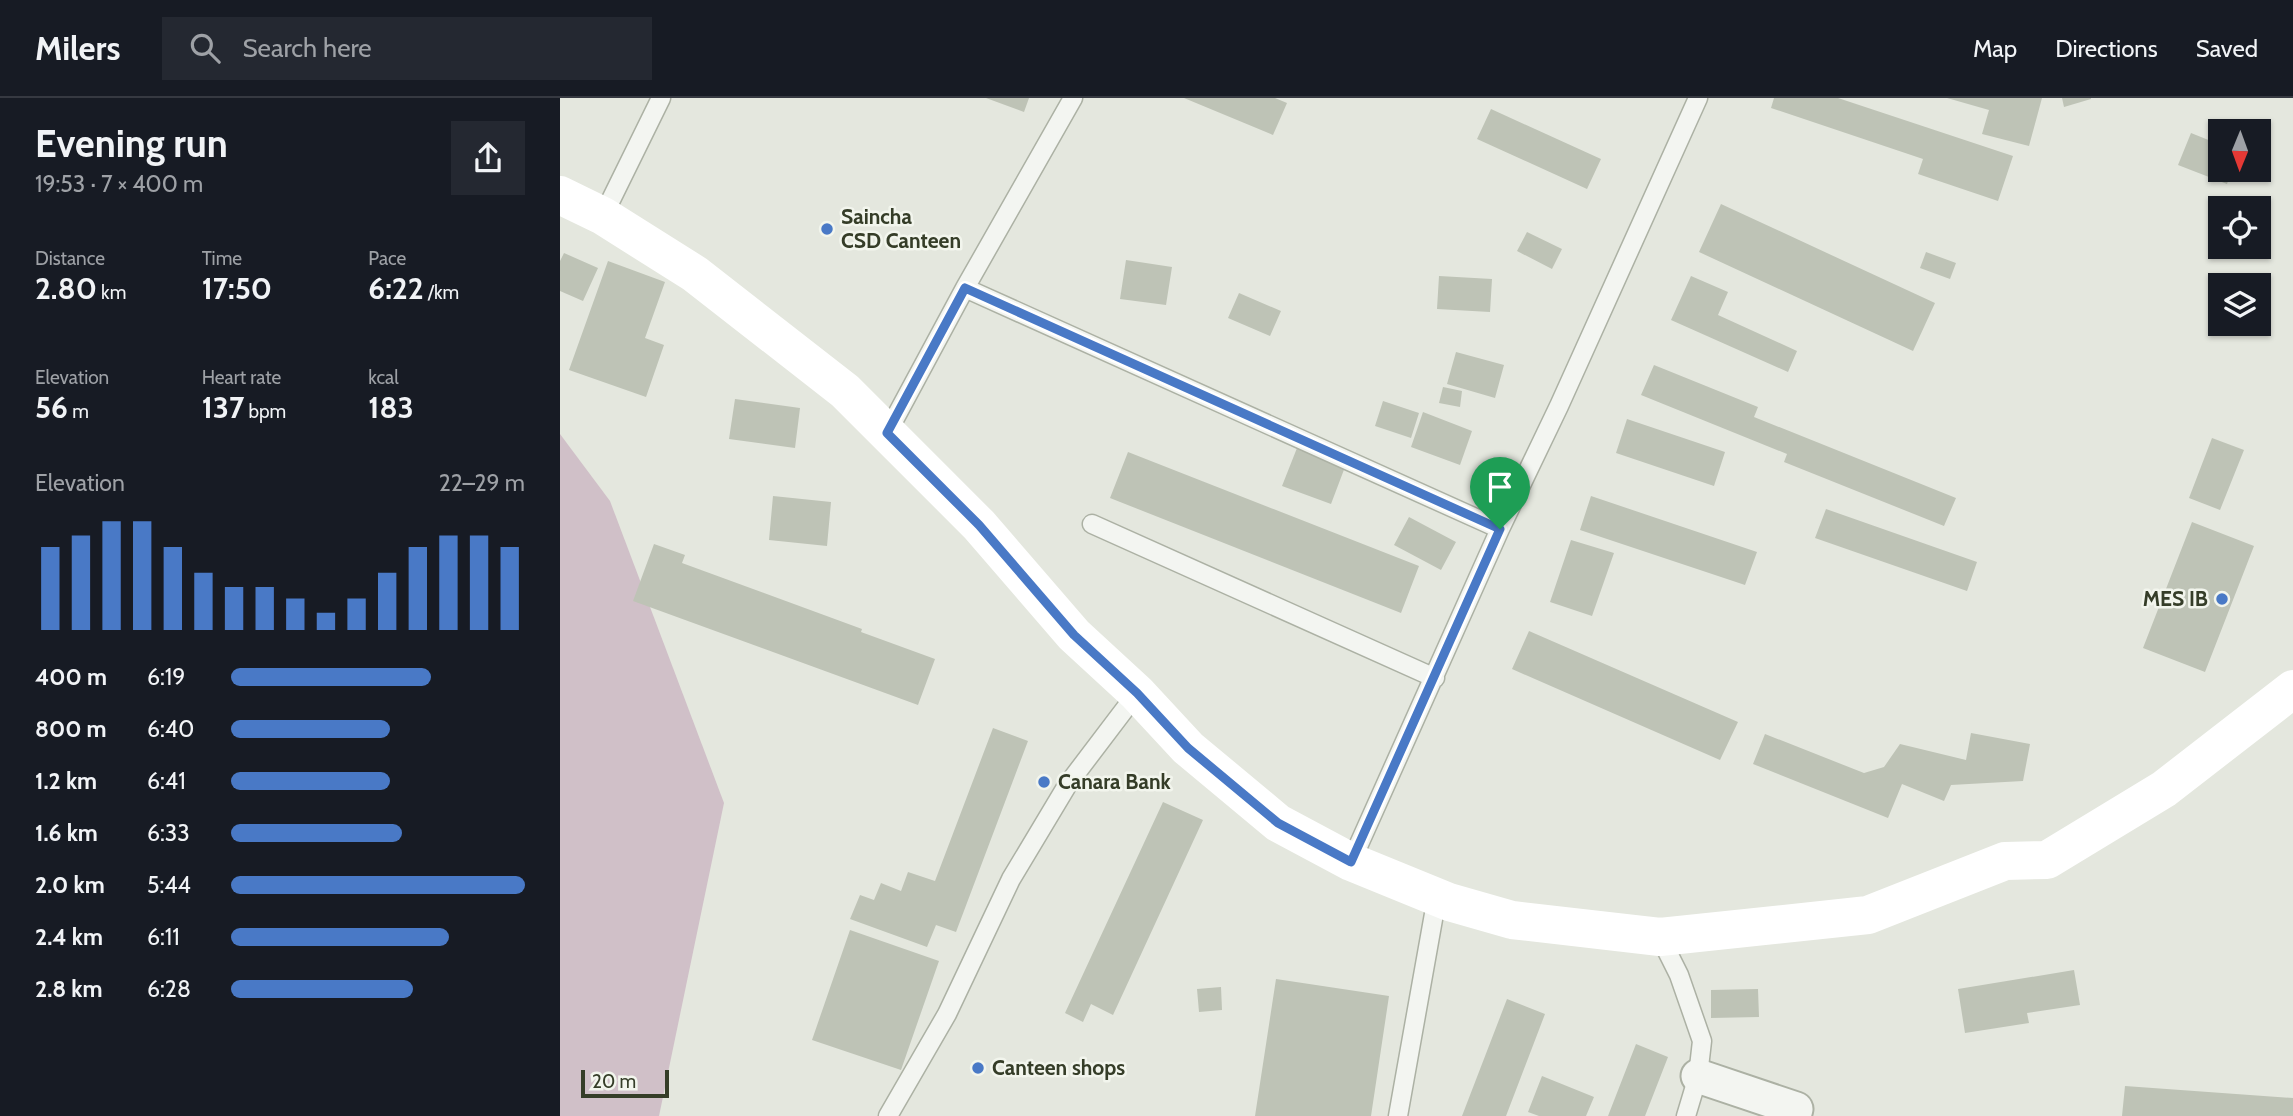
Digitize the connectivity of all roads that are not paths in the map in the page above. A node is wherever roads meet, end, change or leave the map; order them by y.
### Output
1 (661, 98) edge
2 (1073, 98) edge
3 (1698, 98) edge
4 (560, 195) edge
5 (603, 216) junction
6 (965, 288) junction
7 (887, 433) junction
8 (1092, 524) dead end
9 (1500, 529) junction
10 (1435, 678) junction
11 (2293, 689) edge
12 (1137, 693) junction
13 (1351, 862) junction
14 (1437, 897) junction
15 (1660, 937) junction
16 (1698, 1076) junction
17 (888, 1116) edge
18 (1398, 1116) edge
19 (1686, 1116) edge
20 (1794, 1116) edge

1 - 5 lane
2 - 6 lane
3 - 9 lane
4 - 5 main road
5 - 7 main road
6 - 7 lane
6 - 9 lane
7 - 12 main road
8 - 10 lane
9 - 10 lane
10 - 13 lane
11 - 15 main road
12 - 13 main road
12 - 17 lane
13 - 14 main road
14 - 15 main road
14 - 18 lane
15 - 16 lane
16 - 19 lane
16 - 20 street

